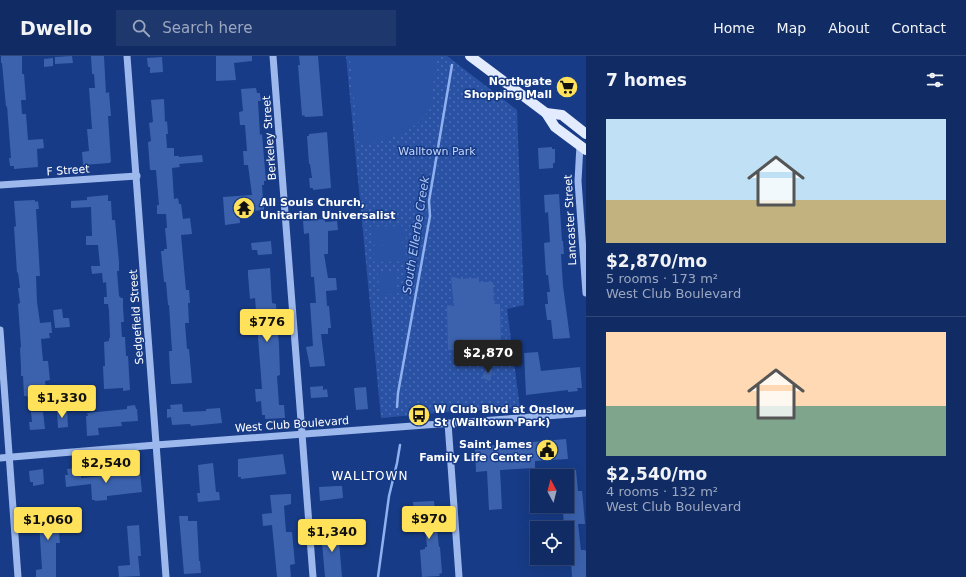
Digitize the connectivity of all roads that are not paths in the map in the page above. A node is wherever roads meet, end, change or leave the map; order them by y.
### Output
1 (127, 56) edge
2 (273, 56) edge
3 (470, 56) edge
4 (546, 113) junction
5 (586, 134) edge
6 (583, 148) edge
7 (137, 176) junction
8 (0, 186) edge
9 (586, 293) edge
10 (0, 330) edge
11 (586, 413) edge
12 (448, 423) junction
13 (303, 435) junction
14 (156, 445) junction
15 (0, 458) edge
16 (9, 458) junction
17 (18, 577) edge
18 (166, 577) edge
19 (313, 577) edge
20 (459, 577) edge

1 - 7 street, Sedgefield Street
2 - 13 street, Berkeley Street
3 - 4 main road
4 - 5 main road
4 - 6 main road
6 - 9 street, Lancaster Street
7 - 8 street, F Street
7 - 14 street, Sedgefield Street
10 - 16 street
11 - 12 street, West Club Boulevard
12 - 13 street, West Club Boulevard
12 - 20 street
13 - 14 street, West Club Boulevard
13 - 19 street, Berkeley Street
14 - 16 street, West Club Boulevard
14 - 18 street, Sedgefield Street
15 - 16 street, West Club Boulevard
16 - 17 street

